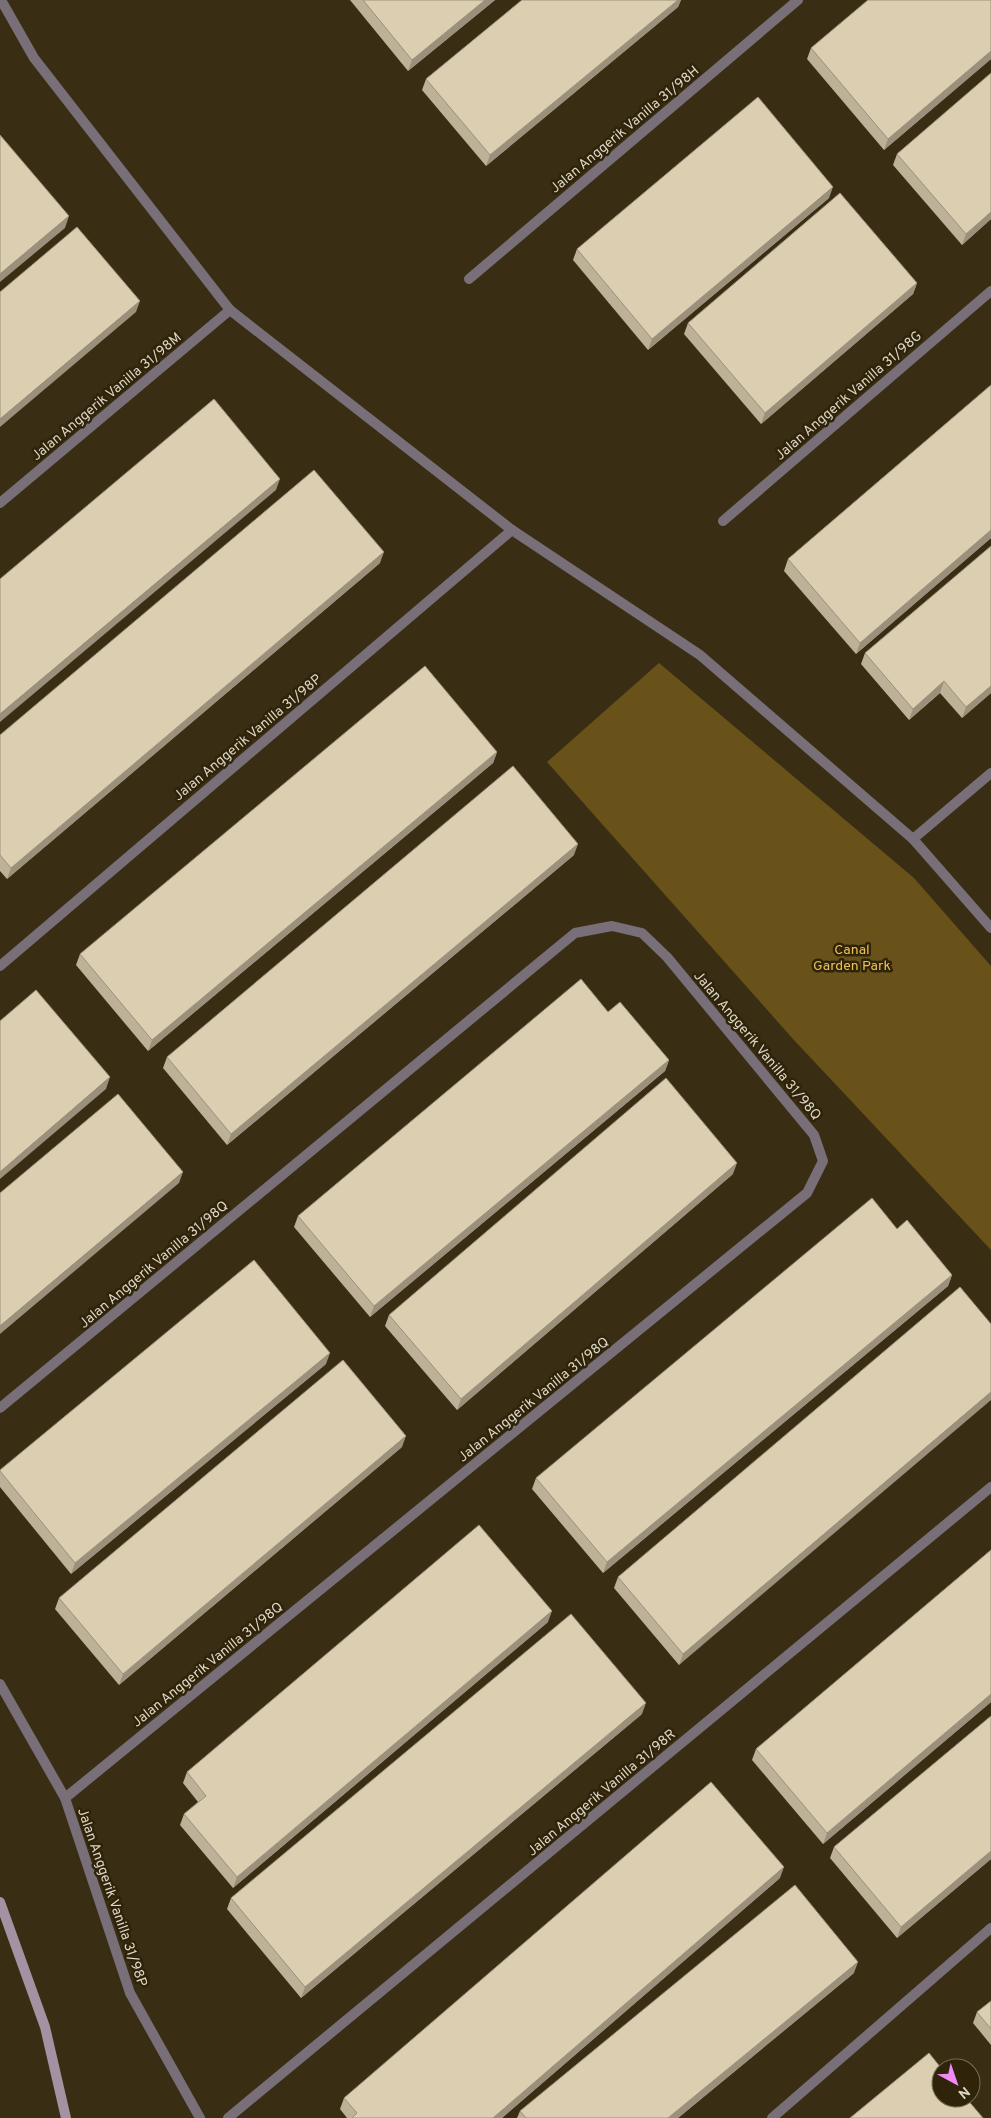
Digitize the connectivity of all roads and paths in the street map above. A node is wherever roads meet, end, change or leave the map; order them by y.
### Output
1 (1, 0) edge
2 (798, 0) edge
3 (469, 279) dead end
4 (991, 291) edge
5 (230, 310) junction
6 (0, 504) edge
7 (723, 521) dead end
8 (512, 530) junction
9 (991, 773) edge
10 (913, 839) junction
11 (991, 928) edge
12 (0, 966) edge
13 (0, 1408) edge
14 (991, 1487) edge
15 (0, 1684) edge
16 (65, 1798) junction
17 (0, 1902) edge
18 (991, 1928) edge
19 (66, 2118) edge
20 (200, 2118) edge
21 (228, 2118) edge
22 (772, 2118) edge

1 - 5 street
2 - 3 street, Jalan Anggerik Vanilla 31/98H
4 - 7 street, Jalan Anggerik Vanilla 31/98G
5 - 6 street, Jalan Anggerik Vanilla 31/98M
5 - 8 street
8 - 10 street
8 - 12 street, Jalan Anggerik Vanilla 31/98P
9 - 10 street
10 - 11 street
13 - 16 street, Jalan Anggerik Vanilla 31/98Q
14 - 21 street, Jalan Anggerik Vanilla 31/98R
15 - 16 street, Jalan Anggerik Vanilla 31/98P
16 - 20 street, Jalan Anggerik Vanilla 31/98P
17 - 19 main road
18 - 22 street

